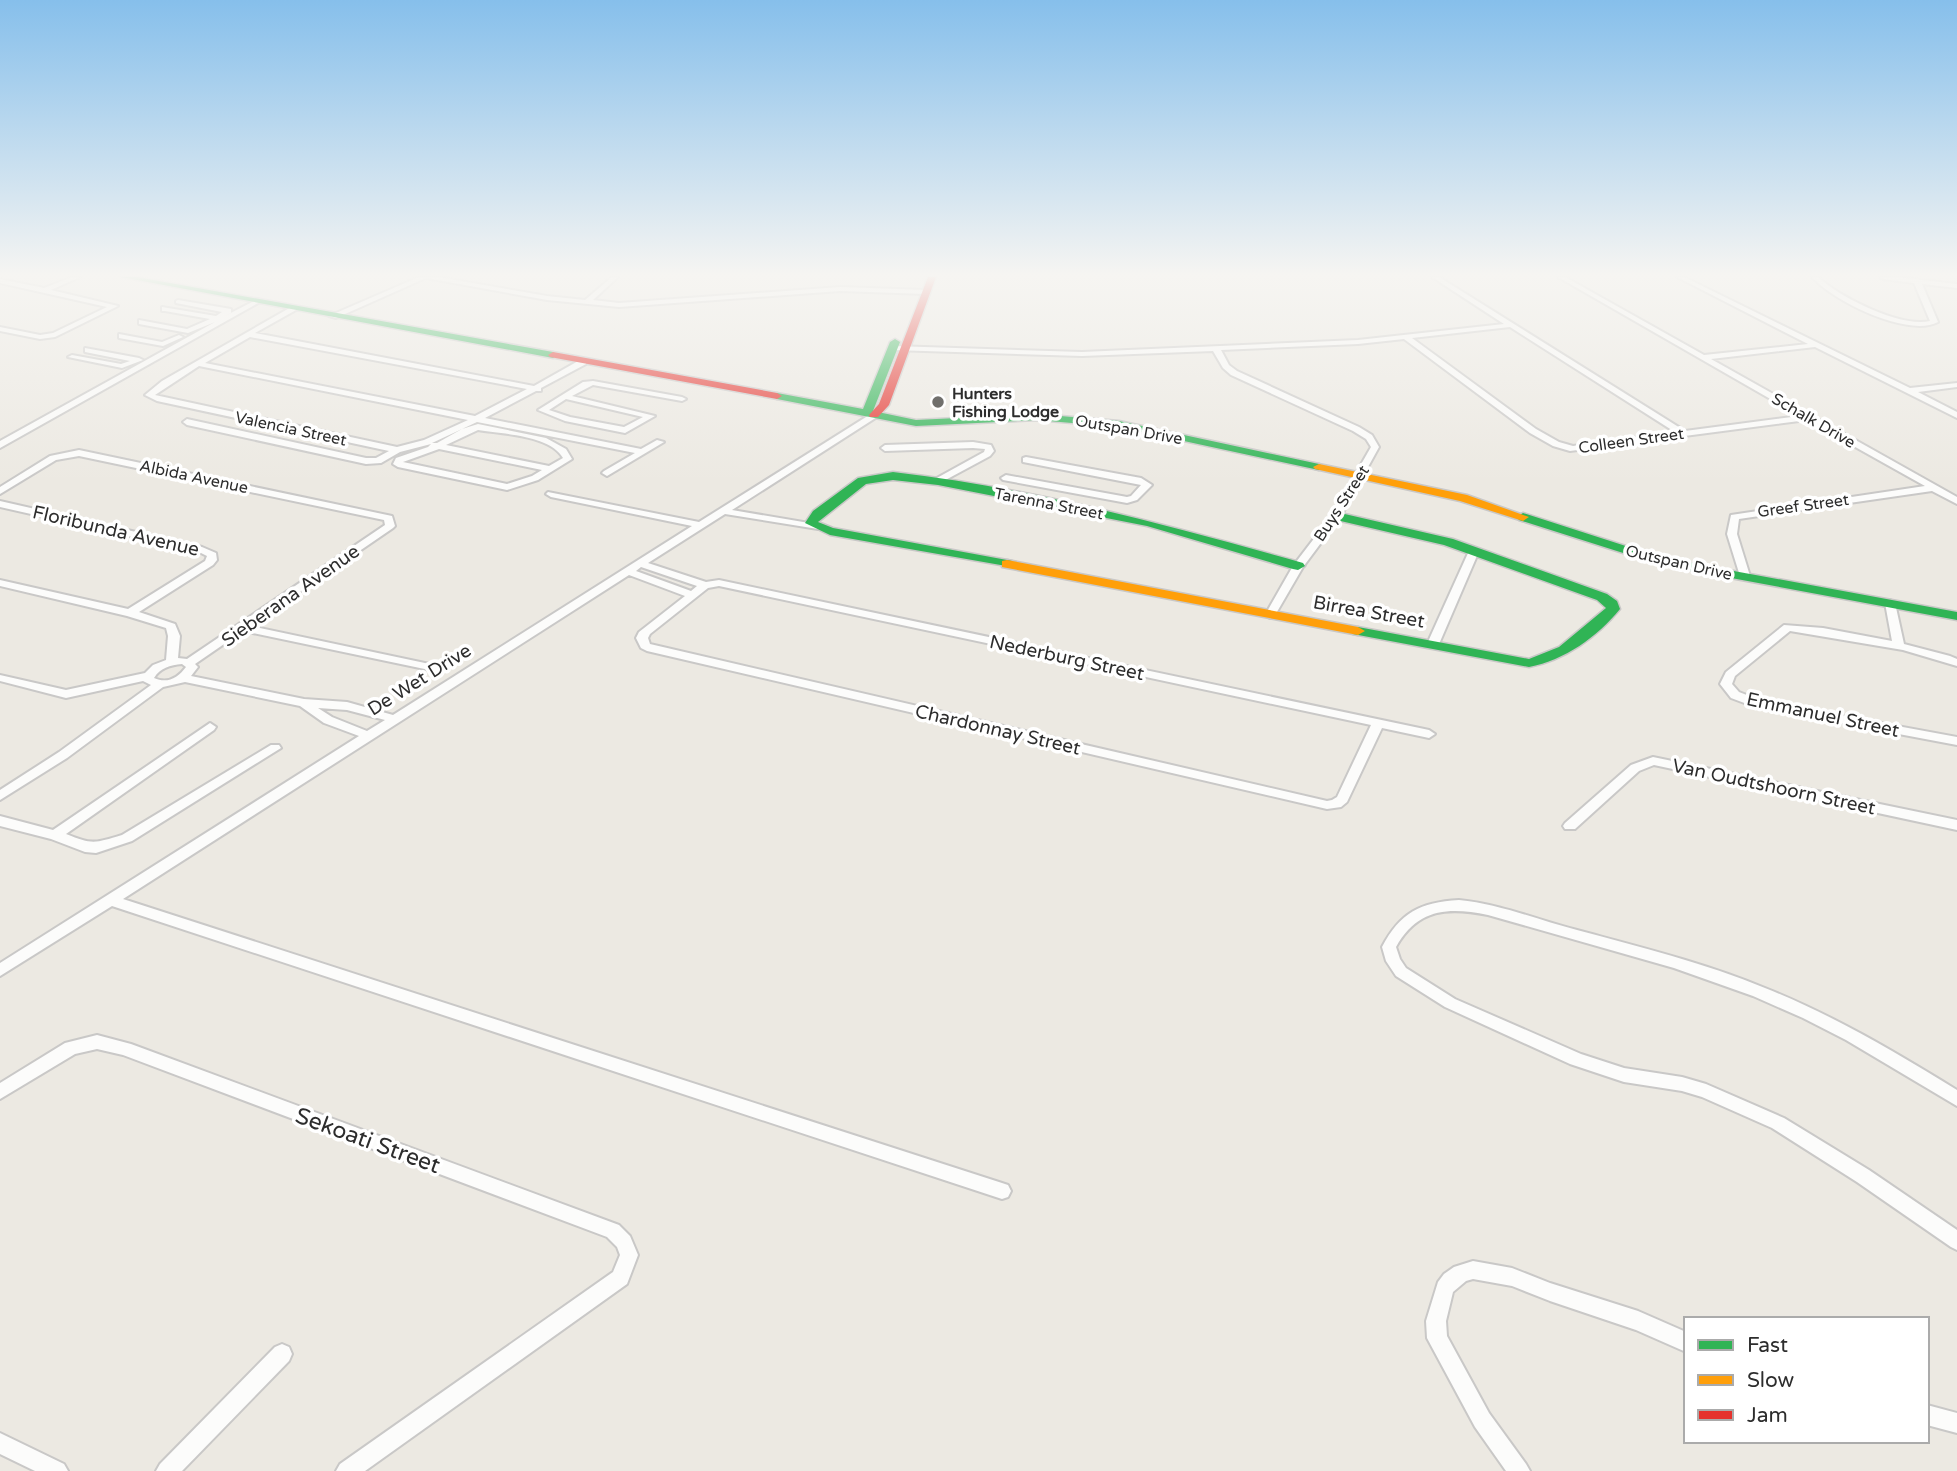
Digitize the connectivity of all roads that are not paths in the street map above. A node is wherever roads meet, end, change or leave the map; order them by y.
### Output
1 (171, 346) edge
2 (228, 346) edge
3 (309, 346) edge
4 (494, 346) edge
5 (1284, 346) edge
6 (1417, 346) edge
7 (1544, 346) edge
8 (1685, 346) edge
9 (1810, 346) edge
10 (1817, 346) edge
11 (899, 348) joint
12 (88, 349) dead end
13 (1216, 349) junction
14 (72, 357) dead end
15 (1705, 357) junction
16 (583, 362) junction
17 (198, 363) junction
18 (131, 364) junction
19 (142, 366) junction
20 (1957, 385) edge
21 (538, 389) junction
22 (1909, 391) junction
23 (566, 397) junction
24 (682, 399) dead end
25 (537, 404) dead end
26 (547, 407) junction
27 (1957, 415) edge
28 (867, 417) junction
29 (1808, 417) junction
30 (478, 418) junction
31 (187, 422) dead end
32 (1682, 433) junction
33 (427, 442) junction
34 (660, 442) dead end
35 (0, 445) edge
36 (438, 446) junction
37 (885, 448) dead end
38 (397, 450) junction
39 (642, 452) junction
40 (1026, 460) dead end
41 (1042, 463) junction
42 (550, 469) junction
43 (1092, 472) junction
44 (607, 473) dead end
45 (1361, 476) junction
46 (1006, 478) dead end
47 (938, 481) junction
48 (1026, 481) junction
49 (1061, 488) junction
50 (1934, 488) junction
51 (0, 491) edge
52 (1080, 491) junction
53 (551, 494) dead end
54 (1957, 501) edge
55 (0, 504) edge
56 (1051, 505) junction
57 (723, 511) junction
58 (1336, 516) junction
59 (701, 525) junction
60 (813, 525) junction
61 (390, 526) joint
62 (1474, 551) junction
63 (640, 564) junction
64 (1298, 566) junction
65 (628, 571) junction
66 (1745, 576) junction
67 (0, 583) edge
68 (705, 584) junction
69 (694, 595) junction
70 (1889, 603) junction
71 (130, 613) junction
72 (1270, 615) junction
73 (1957, 616) edge
74 (243, 628) junction
75 (1433, 644) junction
76 (1899, 647) junction
77 (172, 662) junction
78 (189, 663) junction
79 (1957, 663) edge
80 (439, 669) dead end
81 (149, 676) junction
82 (0, 678) edge
83 (184, 678) junction
84 (160, 684) junction
85 (304, 704) junction
86 (395, 719) junction
87 (1378, 723) junction
88 (211, 727) dead end
89 (1429, 734) dead end
90 (369, 736) junction
91 (1957, 741) edge
92 (275, 748) dead end
93 (1, 794) edge
94 (0, 821) edge
95 (1570, 825) dead end
96 (1957, 825) edge
97 (55, 835) junction
98 (110, 900) junction
99 (0, 970) edge
100 (0, 1092) edge
101 (1957, 1099) edge
102 (1002, 1191) dead end
103 (1957, 1241) edge
104 (1684, 1341) edge
105 (282, 1354) dead end
106 (1929, 1416) edge
107 (1957, 1423) edge
108 (0, 1443) edge
109 (57, 1471) edge
110 (167, 1471) edge
111 (348, 1471) edge
112 (1519, 1471) edge

1 - 19 street
2 - 17 street, Valencia Street
3 - 21 street
4 - 16 street, Outspan Drive
5 - 13 street
6 - 32 street, Colleen Street
7 - 32 street
8 - 15 street, Schalk Drive
9 - 15 street
10 - 22 street
11 - 13 street
11 - 28 street
12 - 18 street
13 - 45 street, Buys Street
14 - 18 street
15 - 29 street, Schalk Drive
16 - 21 street, Valencia Street
16 - 28 street, Outspan Drive
17 - 30 street
17 - 38 street, Valencia Street
18 - 19 street
19 - 35 street
20 - 22 street
21 - 30 street, Valencia Street
22 - 27 street
23 - 24 street
23 - 26 street
23 - 26 street
25 - 26 street
28 - 45 street, Outspan Drive
28 - 57 street, De Wet Drive
29 - 32 street, Colleen Street
29 - 50 street, Schalk Drive
30 - 33 street, Valencia Street
30 - 39 street
31 - 38 street
33 - 36 street
33 - 38 street, Valencia Street
34 - 39 street
36 - 42 street
36 - 42 street
36 - 42 street
37 - 47 street
39 - 44 street
40 - 41 street
41 - 43 street
41 - 48 street
43 - 52 street
43 - 52 street
45 - 58 street, Buys Street
45 - 66 street, Outspan Drive
46 - 48 street
47 - 56 street, Tarenna Street
47 - 60 street, Tarenna Street
48 - 49 street
49 - 52 street
49 - 56 street
50 - 54 street, Schalk Drive
50 - 66 street, Greef Street
51 - 61 street, Albida Avenue
53 - 59 street
55 - 71 street, Floribunda Avenue
56 - 64 street, Tarenna Street
57 - 59 street, De Wet Drive
57 - 60 street
58 - 62 street, Birrea Street
58 - 64 street, Buys Street
59 - 63 street, De Wet Drive
60 - 72 street, Birrea Street
61 - 74 street, Sieberana Avenue
62 - 75 street
62 - 75 street, Birrea Street
63 - 65 street, De Wet Drive
63 - 68 street, Nederburg Street
64 - 72 street, Buys Street
65 - 69 street
65 - 86 street, De Wet Drive
66 - 70 street, Outspan Drive
67 - 71 street
68 - 69 street
68 - 87 street, Nederburg Street
69 - 87 street, Chardonnay Street
70 - 73 street, Outspan Drive
70 - 76 street
71 - 77 street
72 - 75 street, Birrea Street
74 - 78 street, Sieberana Avenue
74 - 80 street
76 - 79 street, Emmanuel Street
76 - 91 street, Emmanuel Street
77 - 78 street
77 - 81 street
78 - 83 street
81 - 82 street
81 - 84 street
83 - 84 street
83 - 85 street
84 - 93 street
85 - 86 street
85 - 90 street
86 - 90 street, De Wet Drive
87 - 89 street, Nederburg Street
88 - 97 street
90 - 98 street, De Wet Drive
92 - 97 street
94 - 97 street
95 - 96 street, Van Oudtshoorn Street
98 - 99 street, De Wet Drive
98 - 102 street
100 - 111 street, Sekoati Street
101 - 103 street
104 - 112 street
105 - 110 street
106 - 107 street
108 - 109 street

